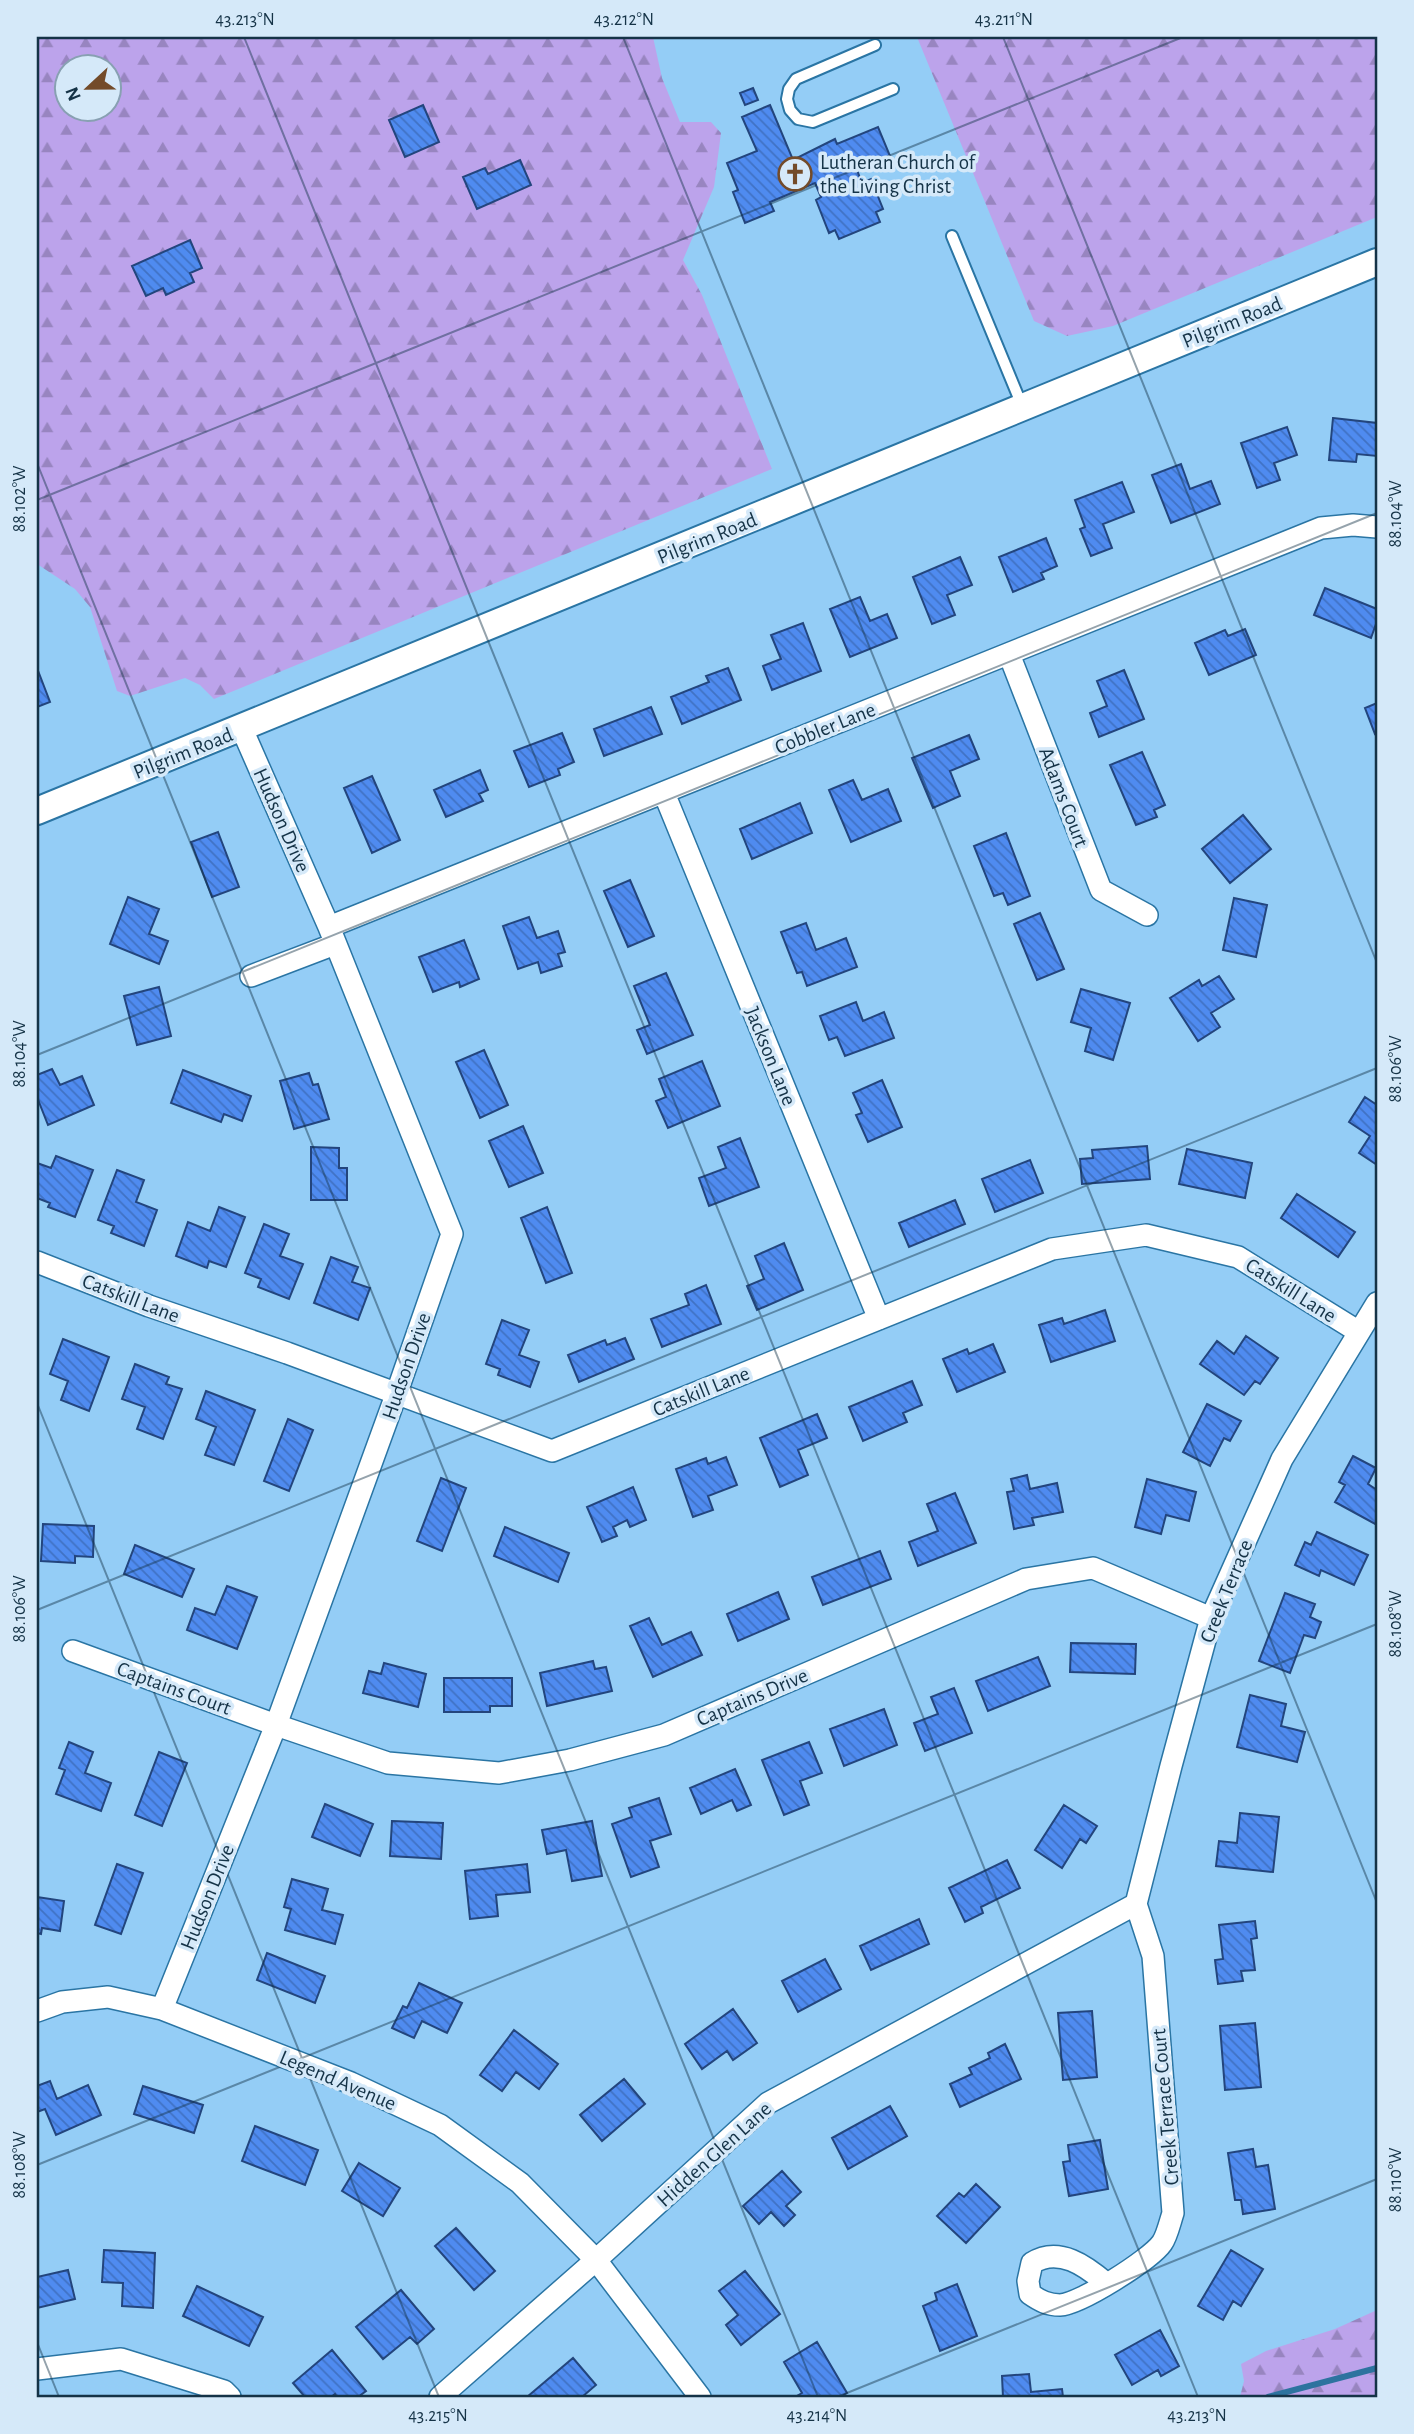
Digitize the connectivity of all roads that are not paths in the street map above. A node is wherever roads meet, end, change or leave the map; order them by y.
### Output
1 (875, 45) dead end
2 (893, 89) dead end
3 (952, 236) dead end
4 (1377, 262) edge
5 (1024, 408) junction
6 (1377, 527) edge
7 (1009, 654) junction
8 (242, 729) junction
9 (664, 793) junction
10 (37, 811) edge
11 (1147, 915) dead end
12 (332, 935) junction
13 (251, 976) dead end
14 (37, 1262) edge
15 (1377, 1303) edge
16 (878, 1319) junction
17 (1359, 1332) junction
18 (396, 1395) junction
19 (1211, 1618) junction
20 (73, 1651) dead end
21 (276, 1725) junction
22 (1136, 1904) junction
23 (162, 2009) junction
24 (37, 2011) edge
25 (596, 2260) junction
26 (1107, 2284) dead end
27 (37, 2369) edge
28 (230, 2397) edge
29 (440, 2397) edge
30 (700, 2397) edge

1 - 2 lane
3 - 5 lane
4 - 5 street, Pilgrim Road
5 - 8 street, Pilgrim Road
6 - 7 street, Cobbler Lane
7 - 9 street, Cobbler Lane
7 - 11 street, Adams Court
8 - 10 street, Pilgrim Road
8 - 12 street, Hudson Drive
9 - 12 street, Cobbler Lane
9 - 16 street, Jackson Lane
12 - 13 street, Cobbler Lane
12 - 18 street, Hudson Drive
14 - 18 street, Catskill Lane
15 - 17 street, Creek Terrace
16 - 17 street, Catskill Lane
16 - 18 street, Catskill Lane
17 - 19 street, Creek Terrace
18 - 21 street, Hudson Drive
19 - 21 street, Captains Drive
19 - 22 street, Creek Terrace
20 - 21 street, Captains Court
21 - 23 street, Hudson Drive
22 - 25 street, Hidden Glen Lane
22 - 26 street, Creek Terrace Court
23 - 24 street, Legend Avenue
23 - 25 street, Legend Avenue
25 - 29 street, Hidden Glen Lane
25 - 30 street, Legend Avenue
27 - 28 street

